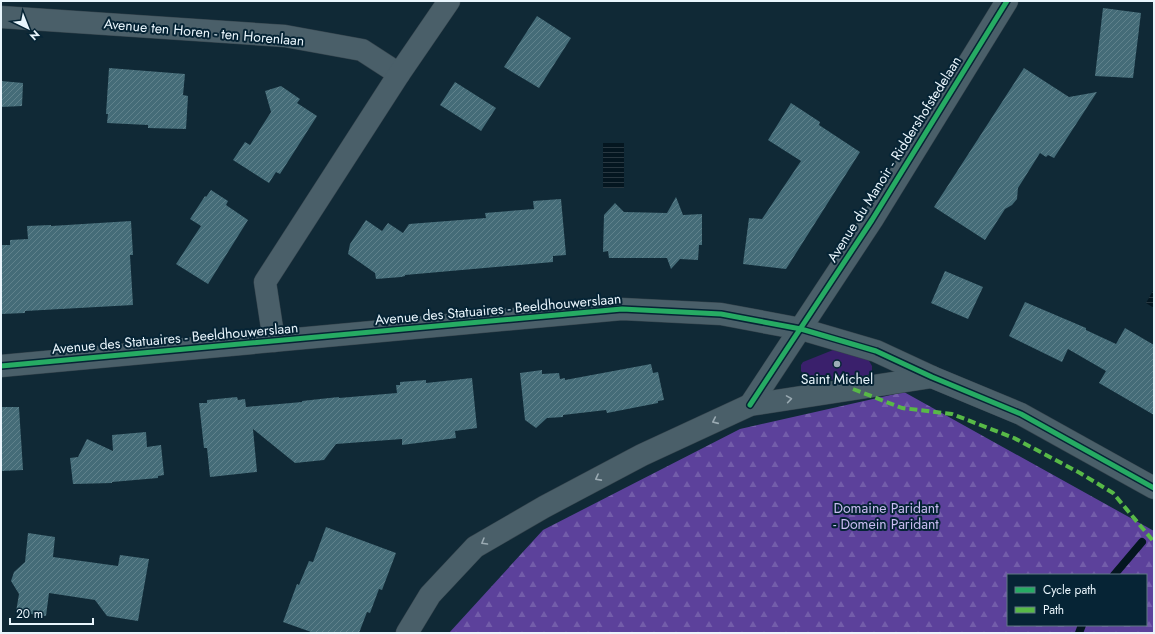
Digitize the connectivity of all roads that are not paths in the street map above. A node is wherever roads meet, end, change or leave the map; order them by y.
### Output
1 (449, 1) edge
2 (1007, 1) edge
3 (1, 17) edge
4 (400, 74) junction
5 (801, 329) junction
6 (274, 341) junction
7 (1, 366) edge
8 (932, 377) junction
9 (750, 405) junction
10 (1154, 488) edge
11 (407, 633) edge

1 - 4 street
2 - 5 street, Avenue du Manoir - Riddershofstedelaan
3 - 4 street, Avenue ten Horen - ten Horenlaan
4 - 6 street
5 - 6 street, Avenue des Statuaires - Beeldhouwerslaan
5 - 8 street, Avenue des Statuaires - Beeldhouwerslaan
5 - 9 street, Avenue du Manoir - Riddershofstedelaan
6 - 7 street, Avenue des Statuaires - Beeldhouwerslaan
9 -> 8 street
8 - 10 street, Avenue des Statuaires - Beeldhouwerslaan
9 -> 11 street

